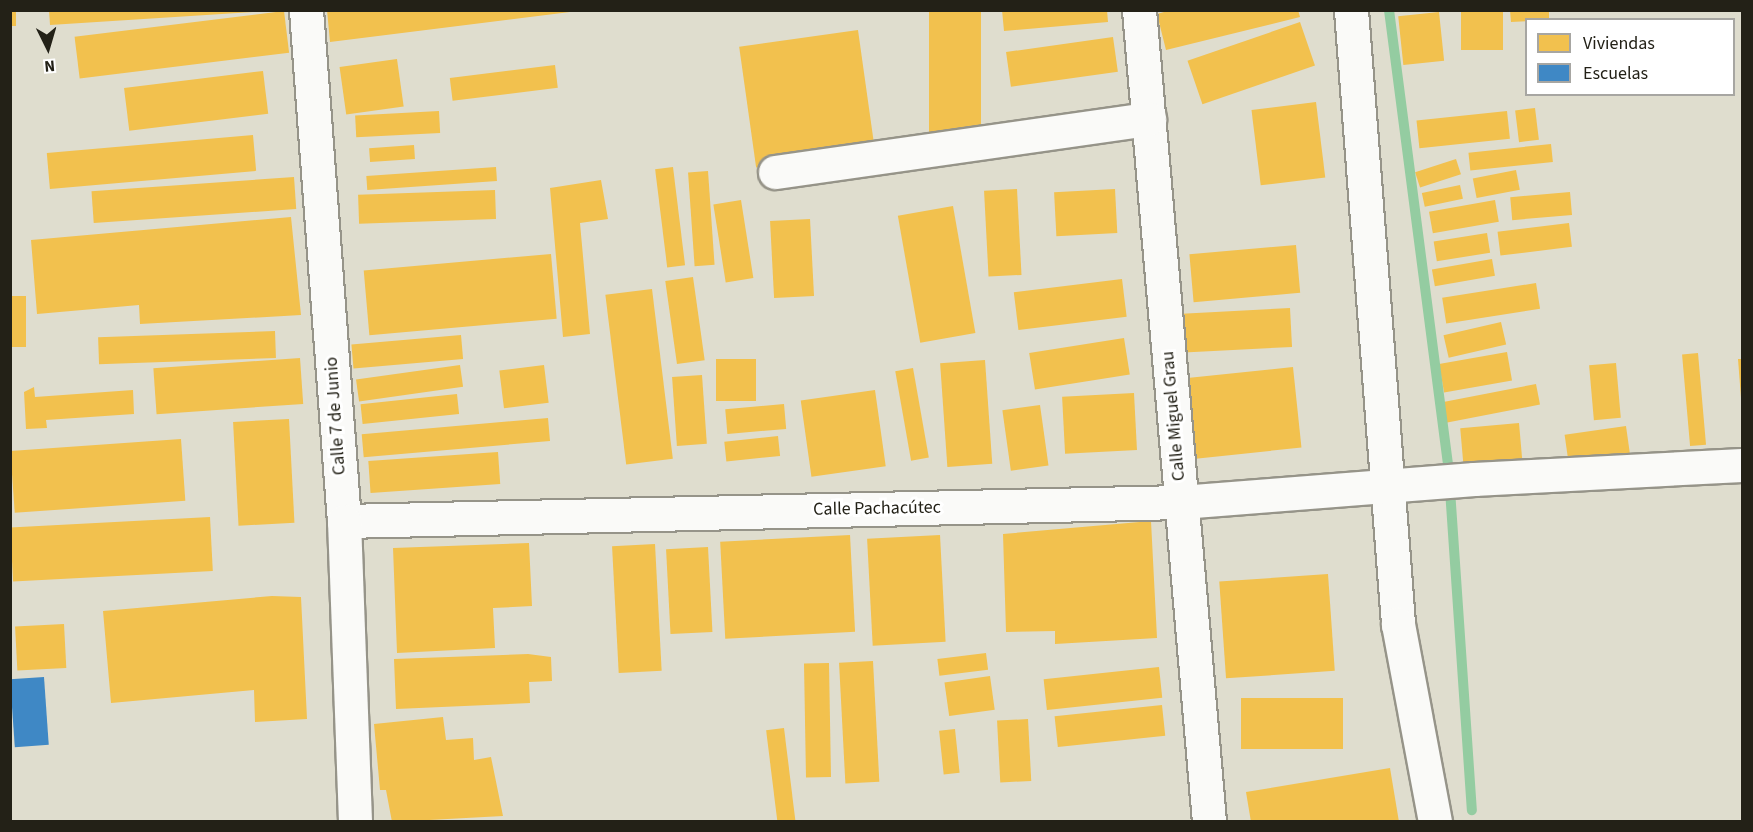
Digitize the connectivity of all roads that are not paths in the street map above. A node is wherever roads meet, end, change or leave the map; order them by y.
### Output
1 (306, 10) edge
2 (1139, 10) edge
3 (1351, 10) edge
4 (1149, 119) junction
5 (775, 172) dead end
6 (1743, 465) edge
7 (1397, 486) junction
8 (1181, 502) junction
9 (344, 521) junction
10 (355, 822) edge
11 (1209, 822) edge
12 (1434, 822) edge

1 - 9 street, Calle 7 de Junio
2 - 4 street, Calle Miguel Grau
3 - 7 street
4 - 5 street
4 - 8 street, Calle Miguel Grau
6 - 7 street, Calle Pachacútec
7 - 8 street, Calle Pachacútec
7 - 12 street
8 - 9 street, Calle Pachacútec
8 - 11 street, Calle Miguel Grau
9 - 10 street, Calle 7 de Junio

